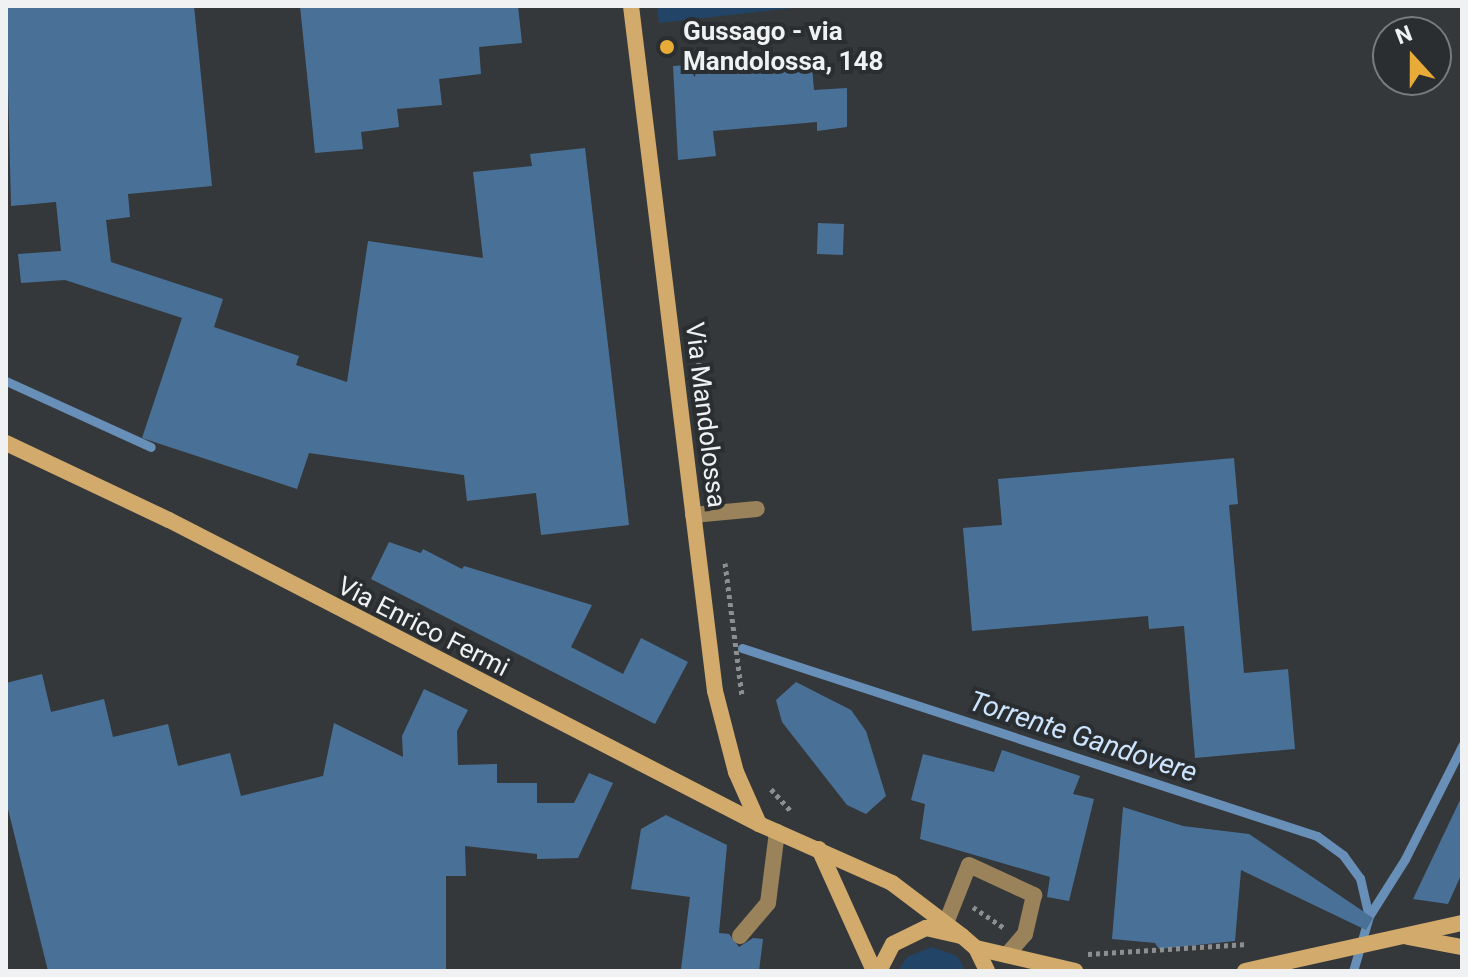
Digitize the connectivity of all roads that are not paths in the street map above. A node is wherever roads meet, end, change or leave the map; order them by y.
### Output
1 (631, 6) edge
2 (6, 443) edge
3 (757, 509) dead end
4 (693, 515) junction
5 (759, 824) junction
6 (777, 832) junction
7 (819, 849) junction
8 (946, 923) junction
9 (1462, 923) edge
10 (740, 936) dead end
11 (962, 936) junction
12 (1406, 936) junction
13 (1462, 947) edge
14 (976, 948) junction
15 (1007, 955) junction
16 (876, 971) edge
17 (987, 971) edge
18 (1075, 971) edge
19 (1245, 971) edge

1 - 4 main road, Via Mandolossa
2 - 5 main road, Via Enrico Fermi
3 - 4 lane
4 - 5 main road, Via Mandolossa
5 - 6 main road, Via Enrico Fermi
6 - 7 main road, Via Enrico Fermi
6 - 10 lane
7 - 8 main road, Via Enrico Fermi
7 - 16 main road
8 - 11 main road, Via Enrico Fermi
8 - 15 lane
9 - 12 main road
11 - 14 main road, Via Enrico Fermi
11 - 16 main road
12 - 13 main road
12 - 19 main road
14 - 15 main road
14 - 17 main road
15 - 18 main road

